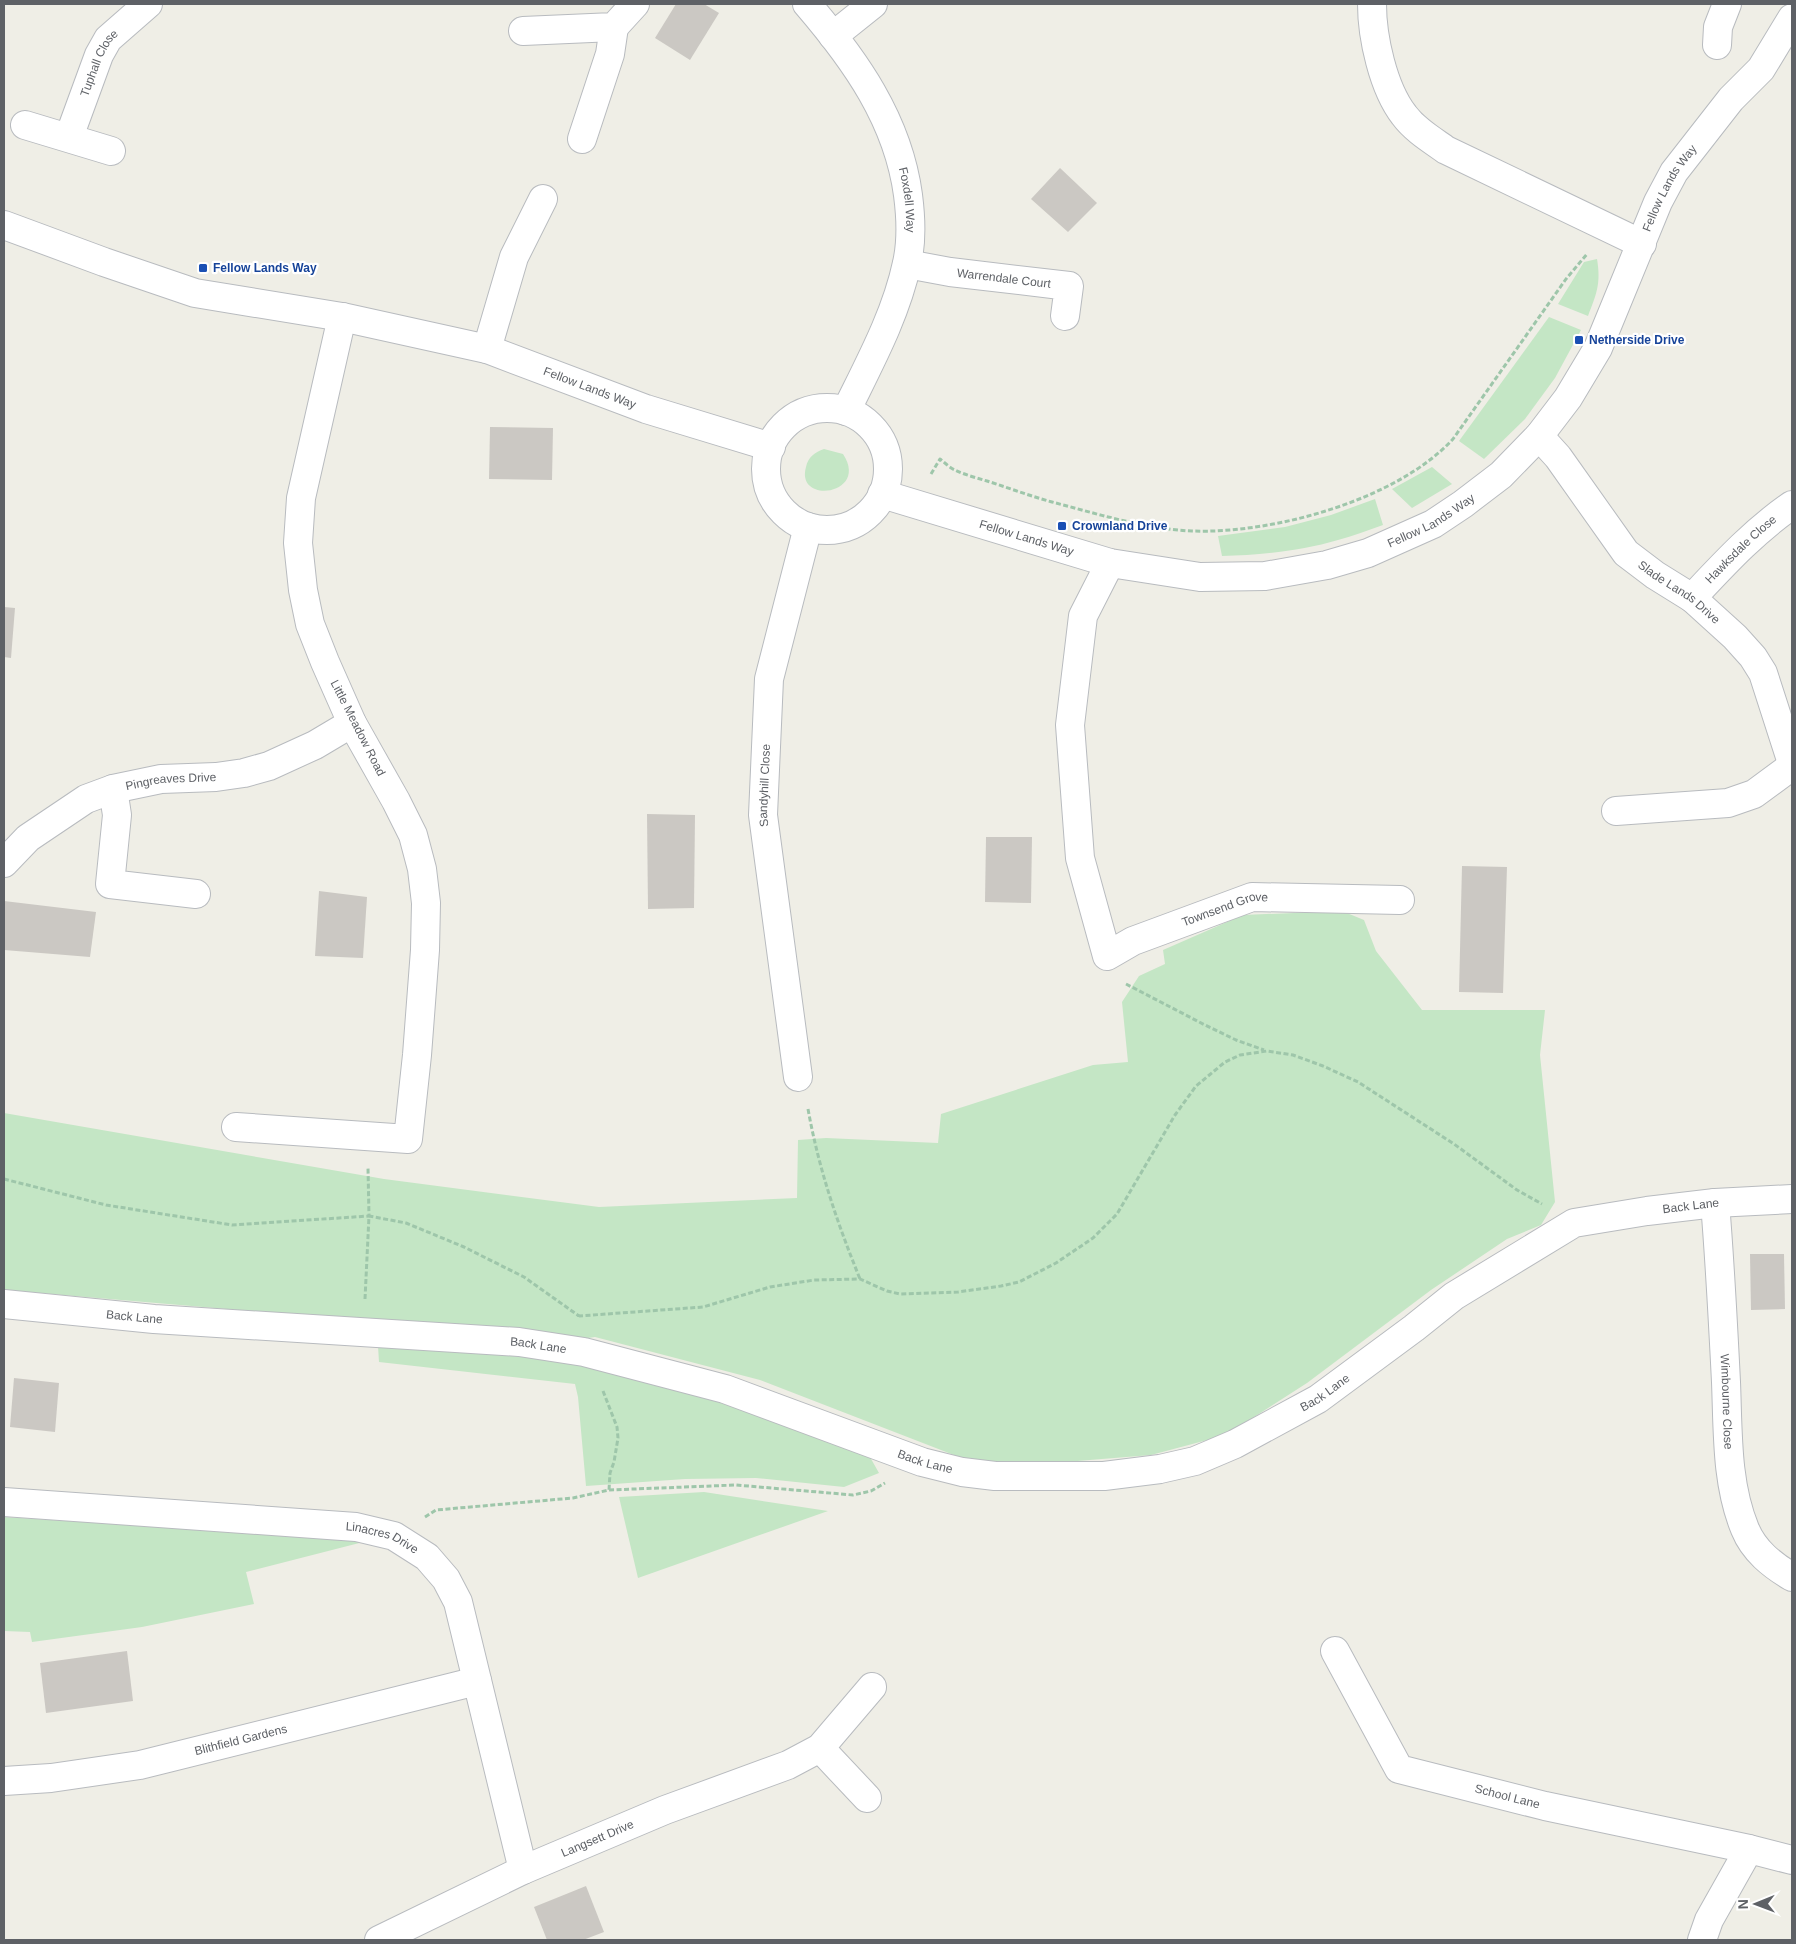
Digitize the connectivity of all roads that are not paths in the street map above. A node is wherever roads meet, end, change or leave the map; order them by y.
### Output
1 (148, 4) edge
2 (635, 4) edge
3 (806, 4) edge
4 (873, 4) edge
5 (1372, 4) edge
6 (1727, 4) edge
7 (1792, 18) edge
8 (614, 26) junction
9 (523, 31) dead end
10 (834, 36) junction
11 (1717, 45) dead end
12 (1792, 53) edge
13 (1761, 69) junction
14 (26, 125) dead end
15 (69, 137) junction
16 (582, 139) dead end
17 (111, 151) dead end
18 (543, 200) dead end
19 (4, 225) edge
20 (1642, 244) junction
21 (907, 264) junction
22 (1064, 316) dead end
23 (342, 317) junction
24 (487, 349) junction
25 (846, 411) junction
26 (1538, 436) junction
27 (771, 447) junction
28 (882, 494) junction
29 (1792, 505) edge
30 (808, 527) junction
31 (1110, 563) junction
32 (1692, 598) junction
33 (352, 723) junction
34 (1792, 764) edge
35 (113, 789) junction
36 (1616, 812) dead end
37 (4, 862) edge
38 (196, 894) dead end
39 (1400, 900) dead end
40 (798, 1077) road end
41 (236, 1127) dead end
42 (1792, 1199) edge
43 (1715, 1203) junction
44 (4, 1304) edge
45 (4, 1502) edge
46 (1792, 1577) edge
47 (1335, 1651) dead end
48 (477, 1681) junction
49 (872, 1687) dead end
50 (820, 1748) junction
51 (4, 1781) edge
52 (867, 1798) dead end
53 (1749, 1849) junction
54 (1792, 1860) edge
55 (523, 1870) junction
56 (379, 1940) edge
57 (1702, 1940) edge

1 - 15 street, Tuphall Close
2 - 8 street
3 - 10 street, Foxdell Way
4 - 10 street
5 - 20 street
6 - 11 street
7 - 13 street, Fellow Lands Way
8 - 9 street
8 - 16 street
10 - 21 street, Foxdell Way
12 - 13 street, Fellow Lands Way
13 - 20 street, Fellow Lands Way
14 - 15 street
15 - 17 street
18 - 24 street
19 - 23 street, Fellow Lands Way
20 - 26 street, Fellow Lands Way
21 - 22 street, Warrendale Court
21 - 25 street, Foxdell Way
23 - 24 street, Fellow Lands Way
23 - 33 street, Little Meadow Road
24 - 27 street, Fellow Lands Way
25 - 27 street
25 - 28 street
26 - 31 street, Fellow Lands Way
26 - 32 street, Slade Lands Drive
27 - 30 street
28 - 30 street
28 - 31 street, Fellow Lands Way
29 - 32 street, Hawksdale Close
30 - 40 street, Sandyhill Close
31 - 39 street, Townsend Grove
32 - 34 street, Slade Lands Drive
33 - 35 street, Pingreaves Drive
33 - 41 street, Little Meadow Road
34 - 36 street, Slade Lands Drive
35 - 37 street, Pingreaves Drive
35 - 38 street
42 - 43 street, Back Lane
43 - 44 street, Back Lane
43 - 46 street, Wimbourne Close
45 - 48 street, Linacres Drive
47 - 53 street, School Lane
48 - 51 street, Blithfield Gardens
48 - 55 street, Linacres Drive
49 - 50 street, Langsett Drive
50 - 52 street
50 - 55 street, Langsett Drive
53 - 54 street, School Lane
53 - 57 street
55 - 56 street, Langsett Drive

